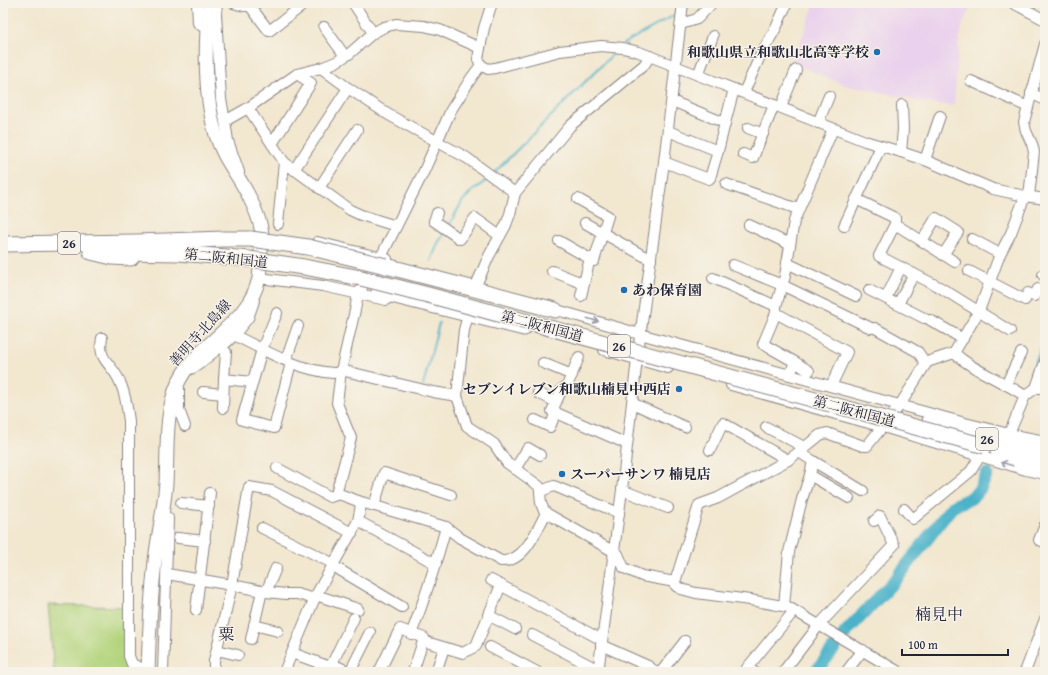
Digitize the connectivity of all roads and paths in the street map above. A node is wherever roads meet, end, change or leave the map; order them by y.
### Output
1 (197, 3) edge
2 (209, 3) edge
3 (217, 3) edge
4 (233, 3) edge
5 (300, 3) edge
6 (353, 3) edge
7 (492, 3) edge
8 (712, 3) edge
9 (787, 3) edge
10 (1013, 3) edge
11 (253, 5) edge
12 (683, 7) edge
13 (1045, 20) edge
14 (681, 24) junction
15 (324, 27) dead end
16 (206, 29) junction
17 (373, 33) junction
18 (712, 36) dead end
19 (1045, 44) edge
20 (478, 47) junction
21 (345, 56) junction
22 (650, 56) junction
23 (481, 65) junction
24 (1042, 65) edge
25 (675, 66) junction
26 (321, 68) junction
27 (796, 70) dead end
28 (297, 74) junction
29 (698, 75) junction
30 (971, 81) dead end
31 (348, 88) junction
32 (739, 90) junction
33 (1031, 93) junction
34 (829, 96) dead end
35 (1045, 100) edge
36 (672, 101) junction
37 (902, 105) dead end
38 (778, 106) junction
39 (1028, 106) junction
40 (248, 108) junction
41 (940, 116) dead end
42 (225, 121) junction
43 (725, 123) junction
44 (818, 123) junction
45 (748, 128) dead end
46 (832, 129) junction
47 (356, 130) dead end
48 (668, 131) junction
49 (763, 134) junction
50 (435, 141) junction
51 (272, 144) junction
52 (881, 146) junction
53 (718, 151) junction
54 (901, 152) junction
55 (743, 154) dead end
56 (925, 160) junction
57 (284, 162) junction
58 (664, 162) junction
59 (294, 170) junction
60 (242, 184) junction
61 (726, 184) dead end
62 (318, 188) junction
63 (515, 193) junction
64 (1027, 196) junction
65 (578, 199) dead end
66 (856, 199) junction
67 (1045, 199) edge
68 (798, 209) junction
69 (437, 214) dead end
70 (585, 223) dead end
71 (278, 224) dead end
72 (895, 224) junction
73 (394, 225) junction
74 (749, 225) dead end
75 (844, 226) dead end
76 (602, 233) junction
77 (500, 236) junction
78 (972, 239) dead end
79 (559, 241) dead end
80 (922, 241) junction
81 (3, 244) edge
82 (789, 244) junction
83 (212, 251) junction
84 (3, 253) edge
85 (253, 254) junction
86 (1000, 254) junction
87 (943, 255) junction
88 (590, 258) junction
89 (650, 260) junction
90 (384, 262) junction
91 (955, 262) dead end
92 (787, 263) junction
93 (733, 265) dead end
94 (901, 267) junction
95 (552, 271) dead end
96 (969, 271) dead end
97 (914, 274) junction
98 (713, 278) dead end
99 (989, 282) junction
100 (477, 283) junction
101 (584, 284) junction
102 (782, 285) junction
103 (1038, 289) dead end
104 (869, 290) dead end
105 (358, 294) junction
106 (252, 296) junction
107 (581, 296) dead end
108 (856, 296) dead end
109 (886, 298) junction
110 (898, 304) junction
111 (555, 310) junction
112 (776, 310) junction
113 (979, 311) junction
114 (277, 313) dead end
115 (467, 319) junction
116 (298, 326) dead end
117 (1010, 331) dead end
118 (536, 332) junction
119 (640, 334) junction
120 (234, 335) junction
121 (102, 338) dead end
122 (963, 339) junction
123 (262, 349) junction
124 (226, 352) dead end
125 (954, 353) junction
126 (1021, 353) dead end
127 (579, 357) dead end
128 (637, 359) junction
129 (289, 362) junction
130 (795, 362) junction
131 (1045, 362) edge
132 (543, 363) dead end
133 (926, 364) junction
134 (343, 371) junction
135 (809, 371) dead end
136 (572, 375) junction
137 (790, 375) junction
138 (182, 376) junction
139 (224, 379) junction
140 (252, 382) junction
141 (1006, 385) junction
142 (831, 386) junction
143 (1041, 388) edge
144 (203, 392) dead end
145 (538, 393) dead end
146 (223, 394) junction
147 (1023, 395) junction
148 (457, 396) junction
149 (556, 402) junction
150 (632, 403) junction
151 (900, 405) junction
152 (223, 408) dead end
153 (556, 412) junction
154 (535, 420) dead end
155 (930, 421) junction
156 (185, 426) dead end
157 (685, 427) dead end
158 (766, 427) dead end
159 (884, 427) junction
160 (1009, 434) junction
161 (1045, 441) edge
162 (627, 444) junction
163 (1045, 447) edge
164 (710, 450) dead end
165 (802, 450) junction
166 (983, 451) junction
167 (1045, 452) edge
168 (540, 455) dead end
169 (1045, 459) edge
170 (788, 460) junction
171 (813, 461) junction
172 (1045, 464) edge
173 (277, 468) dead end
174 (515, 468) junction
175 (1045, 474) edge
176 (810, 475) junction
177 (622, 490) junction
178 (541, 491) junction
179 (863, 491) dead end
180 (210, 493) dead end
181 (337, 495) junction
182 (451, 495) dead end
183 (849, 498) dead end
184 (358, 501) junction
185 (181, 503) dead end
186 (209, 506) junction
187 (374, 506) junction
188 (668, 508) dead end
189 (904, 509) dead end
190 (546, 513) junction
191 (619, 513) junction
192 (162, 514) junction
193 (358, 521) junction
194 (874, 521) dead end
195 (1045, 525) edge
196 (446, 527) junction
197 (262, 528) dead end
198 (350, 532) junction
199 (178, 538) dead end
200 (205, 541) junction
201 (1045, 542) edge
202 (614, 552) junction
203 (332, 564) junction
204 (436, 564) junction
205 (276, 568) dead end
206 (167, 574) junction
207 (200, 580) junction
208 (491, 580) dead end
209 (675, 582) junction
210 (232, 585) junction
211 (501, 585) junction
212 (264, 591) junction
213 (313, 597) junction
214 (402, 607) dead end
215 (789, 608) junction
216 (196, 610) dead end
217 (488, 616) junction
218 (1045, 619) edge
219 (254, 625) junction
220 (819, 625) junction
221 (515, 629) dead end
222 (278, 631) dead end
223 (370, 632) dead end
224 (411, 634) junction
225 (532, 635) dead end
226 (251, 639) dead end
227 (423, 641) junction
228 (685, 641) dead end
229 (601, 645) junction
230 (490, 647) dead end
231 (444, 648) junction
232 (217, 650) junction
233 (863, 650) junction
234 (292, 653) junction
235 (238, 656) dead end
236 (330, 668) edge
237 (884, 668) edge
238 (592, 670) edge
239 (149, 671) edge
240 (163, 672) edge
241 (214, 672) edge
242 (284, 672) edge
243 (350, 672) edge
244 (379, 672) edge
245 (413, 672) edge
246 (436, 672) edge
247 (536, 672) edge
248 (656, 672) edge
249 (660, 672) edge
250 (754, 672) edge
251 (783, 672) edge
252 (846, 672) edge
253 (899, 672) edge
254 (1025, 672) edge

1 - 16 street
2 - 16 main road
3 - 42 street
4 - 11 street
5 - 11 street
6 - 17 street
7 - 20 street
8 - 14 street
9 - 32 street
10 - 13 street
12 - 14 street
14 - 25 street
15 - 21 street
16 - 60 main road
17 - 20 street
17 - 21 street
18 - 29 street
19 - 24 street
20 - 23 street
21 - 26 street
22 - 23 street
22 - 25 street
22 - 63 street
23 - 50 street
24 - 33 street
25 - 29 street
25 - 36 street
26 - 28 street
26 - 31 street
27 - 38 street
28 - 40 street
28 - 51 street
29 - 32 street
30 - 39 street
31 - 50 street
31 - 59 street
32 - 38 street
32 - 43 street
33 - 35 street
33 - 39 street
34 - 44 street
36 - 43 street
36 - 48 street
37 - 54 street
38 - 44 street
38 - 49 street
39 - 64 street
40 - 42 street
40 - 51 street
41 - 56 street
42 - 60 street
43 - 53 street
44 - 46 street
45 - 49 street
46 - 52 street
46 - 68 street
47 - 62 street
48 - 53 street
48 - 58 street
49 - 55 street
50 - 63 street
50 - 73 street
51 - 57 street
52 - 54 street
52 - 66 street
53 - 58 street
54 - 56 street
56 - 64 street
57 - 59 street
57 - 71 street
58 - 89 street
59 - 62 street
60 - 85 main road
61 - 68 street
62 - 73 street
63 - 77 street
64 - 67 street
64 - 86 street
65 - 76 street
66 - 72 street
66 - 75 street
68 - 82 street
69 - 77 street
70 - 76 street
72 - 80 street
72 - 94 street
73 - 90 street
74 - 82 street
76 - 88 street
76 - 89 street
77 - 100 street
78 - 86 street
79 - 88 street
80 - 87 street
80 - 87 street
81 - 83 highway, 26
82 - 92 street
83 - 84 highway, 第二阪和国道 / 26
83 - 85 highway, 第二阪和国道 / 26
85 - 90 highway, 26, bridge
85 - 105 street
85 - 106 main road, 善明寺北島線
85 - 118 highway, 26
85 - 155 highway, 第二阪和国道 / 26
85 - 166 highway, 第二阪和国道 / 26, bridge
86 - 99 street
87 - 91 street
88 - 101 street
89 - 119 street
90 - 100 street
90 - 105 street
90 - 111 highway, 26
92 - 102 street
92 - 108 street
93 - 102 street
94 - 97 street
94 - 109 street
95 - 101 street
96 - 99 street
97 - 110 street
97 - 113 street
98 - 112 street
99 - 103 street
99 - 113 street
100 - 111 street
101 - 107 street
102 - 112 street
102 - 133 street
104 - 109 street
105 - 115 street
105 - 134 street
106 - 120 street
106 - 138 main road, 善明寺北島線
109 - 110 street
110 - 122 street
111 -> 119 street
112 - 130 street
112 - 142 street
113 - 117 street
113 - 122 street
114 - 123 street
115 - 118 street
115 - 148 street
116 - 129 street
118 - 128 street
119 - 128 street
119 - 137 street
120 - 123 street
120 - 138 street
121 - 239 street
122 - 125 street
123 - 129 street
123 - 140 street
124 - 139 street
125 - 133 street
125 - 141 street
126 - 141 street
127 - 136 street
128 - 150 street
128 - 159 street
129 - 134 street
129 - 140 street
130 - 135 street
130 - 137 street
131 - 143 street
132 - 136 street
133 - 151 street
134 - 148 street
134 - 181 street
136 - 149 street
137 - 142 street
138 - 156 street
138 - 192 main road, 善明寺北島線
139 - 140 street
139 - 146 street
141 - 147 street
142 - 151 street
143 - 147 street
144 - 146 street
145 - 149 street
146 - 152 street
147 - 160 street
148 - 174 street
149 - 153 street
150 - 157 street
150 - 162 street
151 - 159 street
151 - 160 street
153 - 154 street
153 - 162 street
155 - 163 highway, 26
155 - 167 highway, 26
158 - 165 street
159 - 165 street
159 - 166 street
160 - 161 street
162 - 177 street
164 - 170 street
165 - 170 street
165 - 171 street
166 - 169 highway, 26
166 - 172 highway, 26
175 -> 166 street
166 - 189 street
168 - 174 street
170 - 209 street
171 - 176 street
171 - 179 street
173 - 181 street
174 - 178 street
176 - 183 street
176 - 215 street
177 - 188 street
177 - 191 street
178 - 190 street
178 - 191 street
180 - 186 street
181 - 184 street
182 - 187 street
184 - 187 street
184 - 193 street
185 - 186 street
186 - 200 street
187 - 196 street
190 - 196 street
190 - 202 street
191 - 202 street
192 - 206 street
192 - 239 main road, 善明寺北島線
193 - 198 street
193 - 204 street
194 - 220 street
195 - 201 street
196 - 204 street
197 - 203 street
198 - 203 street
198 - 210 street
199 - 200 street
200 - 207 street
202 - 209 street
202 - 229 street
203 - 213 street
203 - 214 street
204 - 224 street
205 - 212 street
206 - 207 street
206 - 240 street
207 - 210 street
207 - 216 street
208 - 211 street
209 - 215 street
210 - 212 street
210 - 232 street
211 - 217 street
211 - 229 street
212 - 213 street
212 - 219 street
213 - 234 street
213 - 236 street
215 - 220 street
215 - 250 street
217 - 221 street
217 - 231 street
218 - 254 street
219 - 222 street
219 - 226 street
220 - 233 street
220 - 251 street
223 - 243 street
224 - 227 street
224 - 244 street
225 - 238 street
227 - 231 street
227 - 245 street
228 - 249 street
229 - 238 street
229 - 248 street
230 - 247 street
231 - 246 street
232 - 235 street
232 - 241 street
233 - 237 street
233 - 252 street
234 - 236 street
234 - 242 street
236 - 243 street
237 - 253 street

